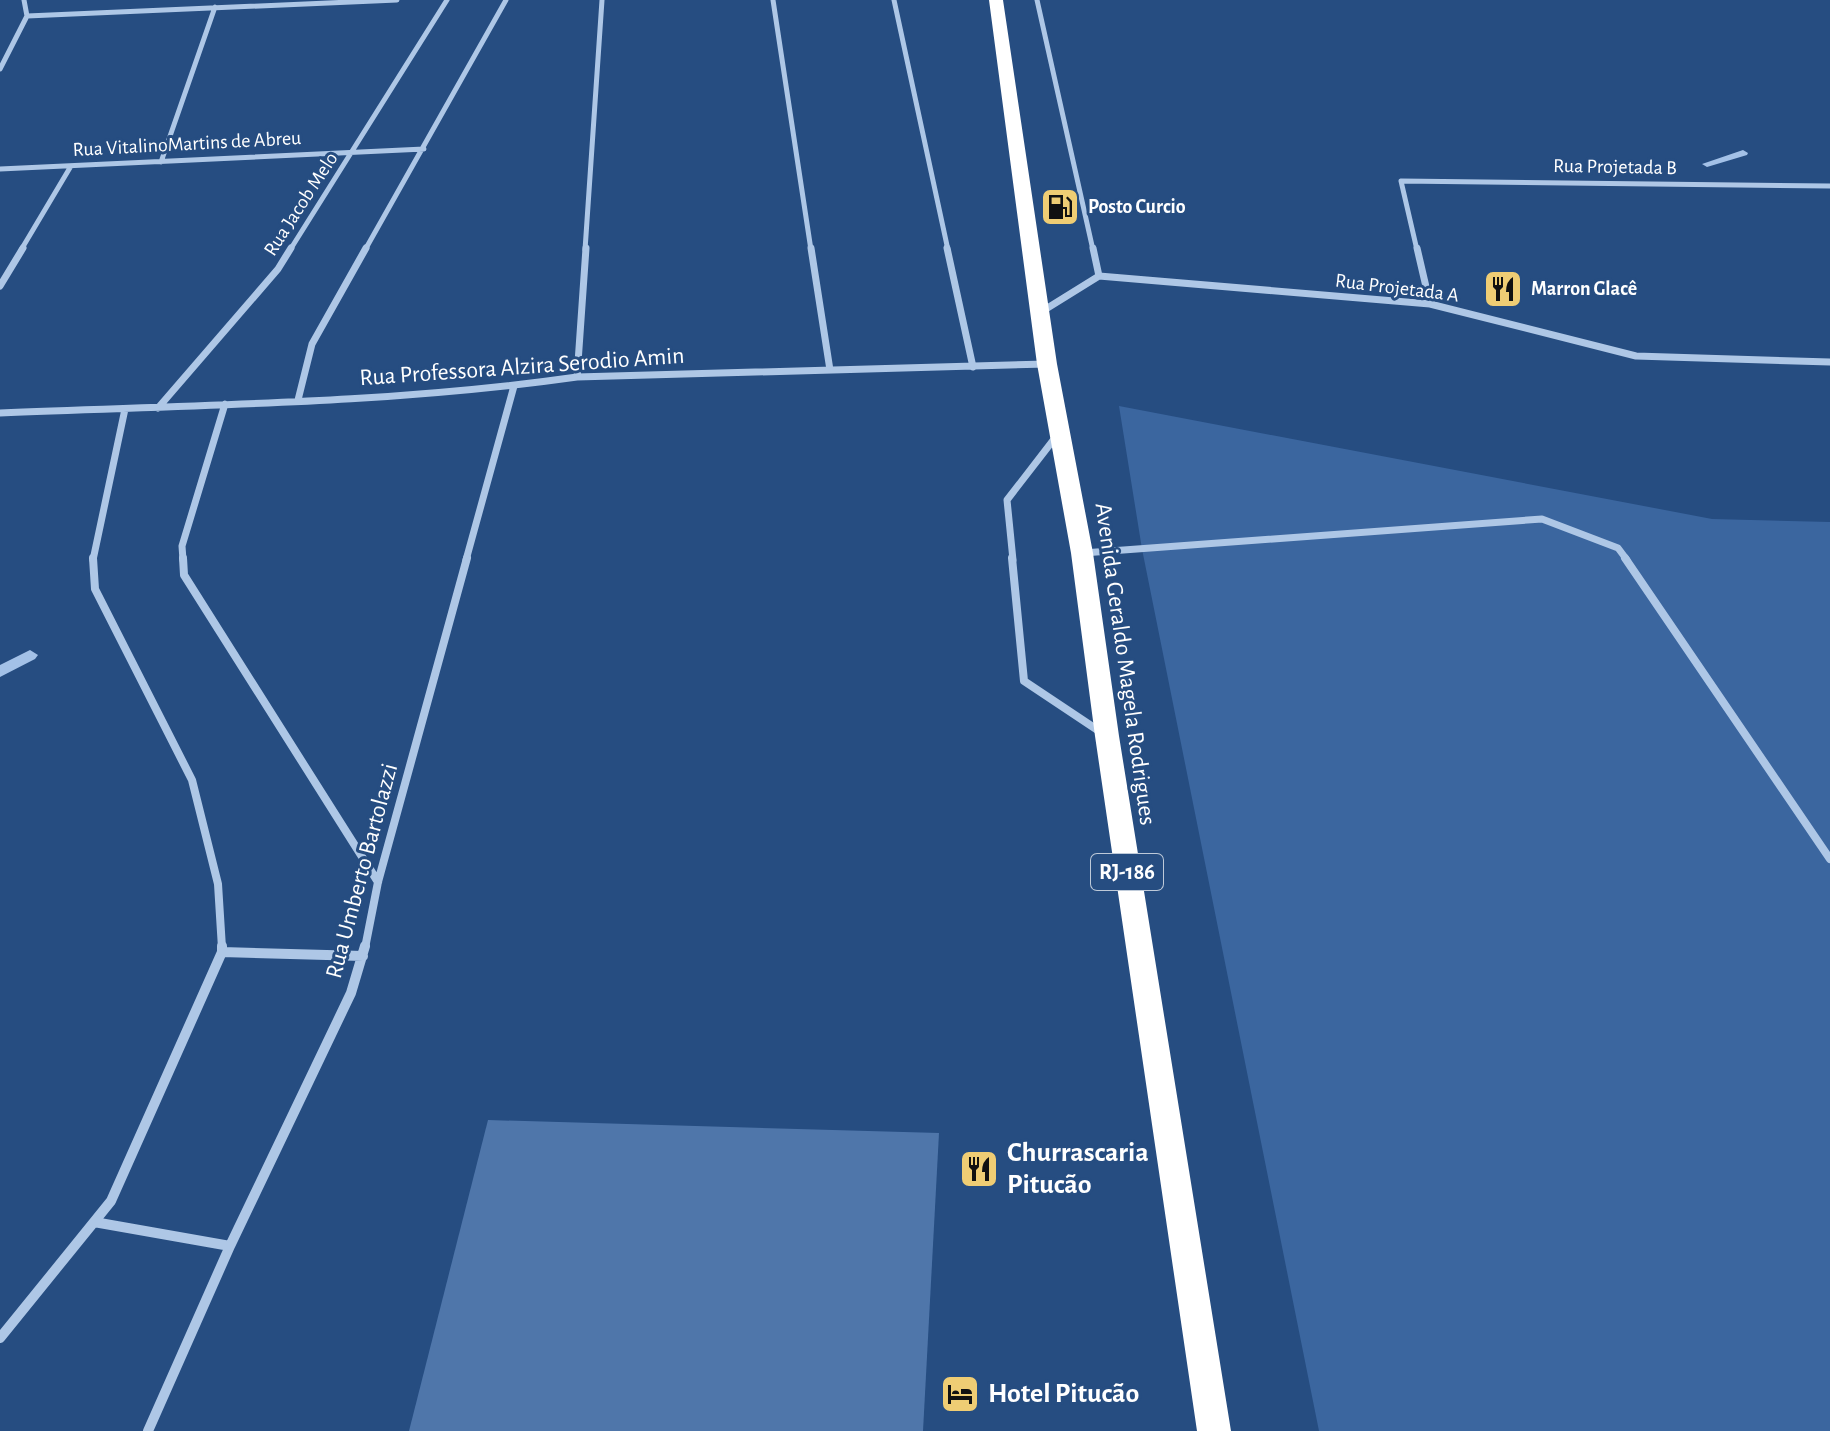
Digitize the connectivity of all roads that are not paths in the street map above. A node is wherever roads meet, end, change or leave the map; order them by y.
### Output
1 (24, 0) edge
2 (397, 0) edge
3 (447, 0) edge
4 (506, 0) edge
5 (602, 0) edge
6 (773, 0) edge
7 (894, 0) edge
8 (996, 0) edge
9 (1037, 0) edge
10 (215, 7) junction
11 (27, 16) junction
12 (0, 69) edge
13 (424, 149) junction
14 (353, 152) junction
15 (161, 162) junction
16 (71, 166) junction
17 (0, 169) edge
18 (1830, 186) edge
19 (1099, 276) junction
20 (0, 286) edge
21 (1430, 304) junction
22 (1040, 313) junction
23 (1830, 362) edge
24 (1047, 364) junction
25 (973, 367) junction
26 (830, 370) junction
27 (577, 377) junction
28 (514, 386) junction
29 (298, 400) junction
30 (225, 404) junction
31 (158, 408) junction
32 (125, 409) junction
33 (0, 413) edge
34 (1061, 431) junction
35 (1082, 553) junction
36 (1107, 736) junction
37 (1830, 859) edge
38 (378, 882) junction
39 (222, 952) junction
40 (363, 956) junction
41 (94, 1222) junction
42 (230, 1246) junction
43 (0, 1338) edge
44 (148, 1431) edge
45 (1214, 1431) edge

1 - 11 street
2 - 10 street
3 - 14 street, Rua Jacob Melo
4 - 13 street
5 - 27 street
6 - 26 street
7 - 25 street
8 - 22 highway, Avenida Geraldo Magela Rodrigues / RJ-186
9 - 19 street
10 - 11 street
10 - 15 street
11 - 12 street
13 - 14 street, Rua VitalinoMartins de Abreu
13 - 29 street
14 - 15 street, Rua VitalinoMartins de Abreu
14 - 31 street, Rua Jacob Melo
15 - 16 street, Rua VitalinoMartins de Abreu
16 - 17 street, Rua VitalinoMartins de Abreu
16 - 20 street
18 - 21 street, Rua Projetada B
19 - 21 street, Rua Projetada A
19 - 22 street
21 - 23 street, Rua Projetada A
22 - 24 highway, Avenida Geraldo Magela Rodrigues / RJ-186
24 - 25 street, Rua Professora Alzira Serodio Amin
24 - 34 highway, Avenida Geraldo Magela Rodrigues / RJ-186
25 - 26 street, Rua Professora Alzira Serodio Amin
26 - 27 street, Rua Professora Alzira Serodio Amin
27 - 28 street, Rua Professora Alzira Serodio Amin
28 - 29 street, Rua Professora Alzira Serodio Amin
28 - 38 street, Rua Umberto Bartolazzi
29 - 30 street, Rua Professora Alzira Serodio Amin
30 - 31 street, Rua Professora Alzira Serodio Amin
30 - 38 street
31 - 32 street, Rua Professora Alzira Serodio Amin
32 - 33 street, Rua Professora Alzira Serodio Amin
32 - 39 street
34 - 35 highway, Avenida Geraldo Magela Rodrigues / RJ-186
34 - 36 street
35 - 36 highway, Avenida Geraldo Magela Rodrigues / RJ-186
35 - 37 street
36 - 45 highway, Avenida Geraldo Magela Rodrigues / RJ-186
38 - 40 street, Rua Umberto Bartolazzi
39 - 40 street
39 - 41 street
40 - 42 street, Rua Umberto Bartolazzi
41 - 42 street
41 - 43 street
42 - 44 street, Rua Umberto Bartolazzi

